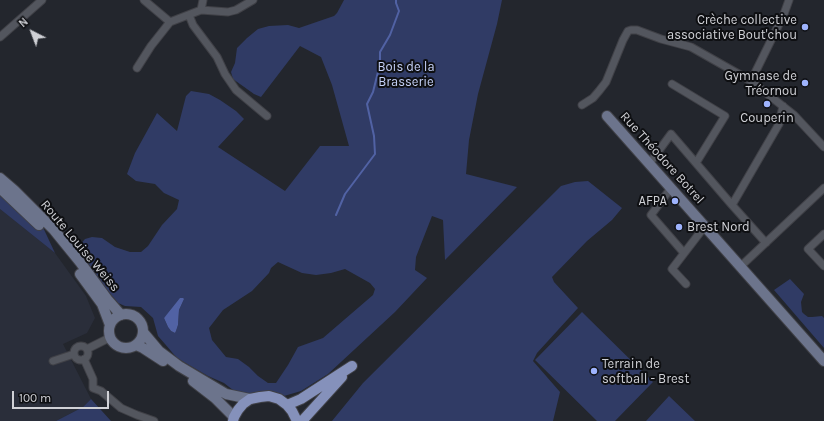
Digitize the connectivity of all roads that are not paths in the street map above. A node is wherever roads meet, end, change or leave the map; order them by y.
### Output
1 (42, 0) edge
2 (144, 0) edge
3 (203, 0) edge
4 (253, 0) edge
5 (789, 0) edge
6 (201, 10) junction
7 (189, 15) junction
8 (170, 22) junction
9 (0, 37) edge
10 (137, 68) dead end
11 (751, 81) junction
12 (672, 84) dead end
13 (582, 105) dead end
14 (783, 106) junction
15 (268, 116) dead end
16 (607, 116) dead end
17 (824, 147) edge
18 (696, 163) junction
19 (649, 164) junction
20 (0, 178) edge
21 (0, 188) edge
22 (671, 188) junction
23 (824, 188) edge
24 (732, 205) junction
25 (705, 226) junction
26 (824, 234) edge
27 (766, 243) junction
28 (684, 253) junction
29 (823, 264) edge
30 (741, 266) junction
31 (686, 284) dead end
32 (122, 314) junction
33 (110, 325) junction
34 (143, 332) junction
35 (111, 337) junction
36 (136, 345) junction
37 (87, 349) junction
38 (74, 354) junction
39 (84, 359) junction
40 (53, 361) dead end
41 (824, 361) edge
42 (250, 399) junction
43 (287, 405) junction
44 (233, 419) edge
45 (154, 421) edge
46 (297, 421) edge
47 (302, 421) edge

1 - 9 street
2 - 8 street
3 - 6 street
4 - 6 street
5 - 11 street
6 - 7 street
7 - 8 street
7 - 15 street
8 - 10 street
11 - 13 street
11 - 14 street
12 - 18 street
14 - 17 street
14 - 24 street
16 - 19 main road, Rue Théodore Botrel
18 - 19 street
18 - 24 street
19 - 22 main road, Rue Théodore Botrel
20 - 32 main road, Route Louise Weiss
21 - 33 main road, Route Louise Weiss
22 - 25 main road, Rue Théodore Botrel
22 - 28 street
23 - 27 street
24 - 27 street
25 - 28 street
25 - 30 main road, Rue Théodore Botrel
26 - 29 street
27 - 30 street
28 - 31 street
30 - 41 main road, Rue Théodore Botrel
32 - 33 main road
32 - 34 main road
33 - 35 main road
34 - 36 main road
34 - 42 main road
35 - 36 main road
35 - 37 street
36 - 44 main road
37 - 38 street
37 - 39 street
38 - 39 street
38 - 40 street
39 - 45 street
42 - 43 main road
42 - 44 main road
43 - 46 main road
43 - 47 main road

